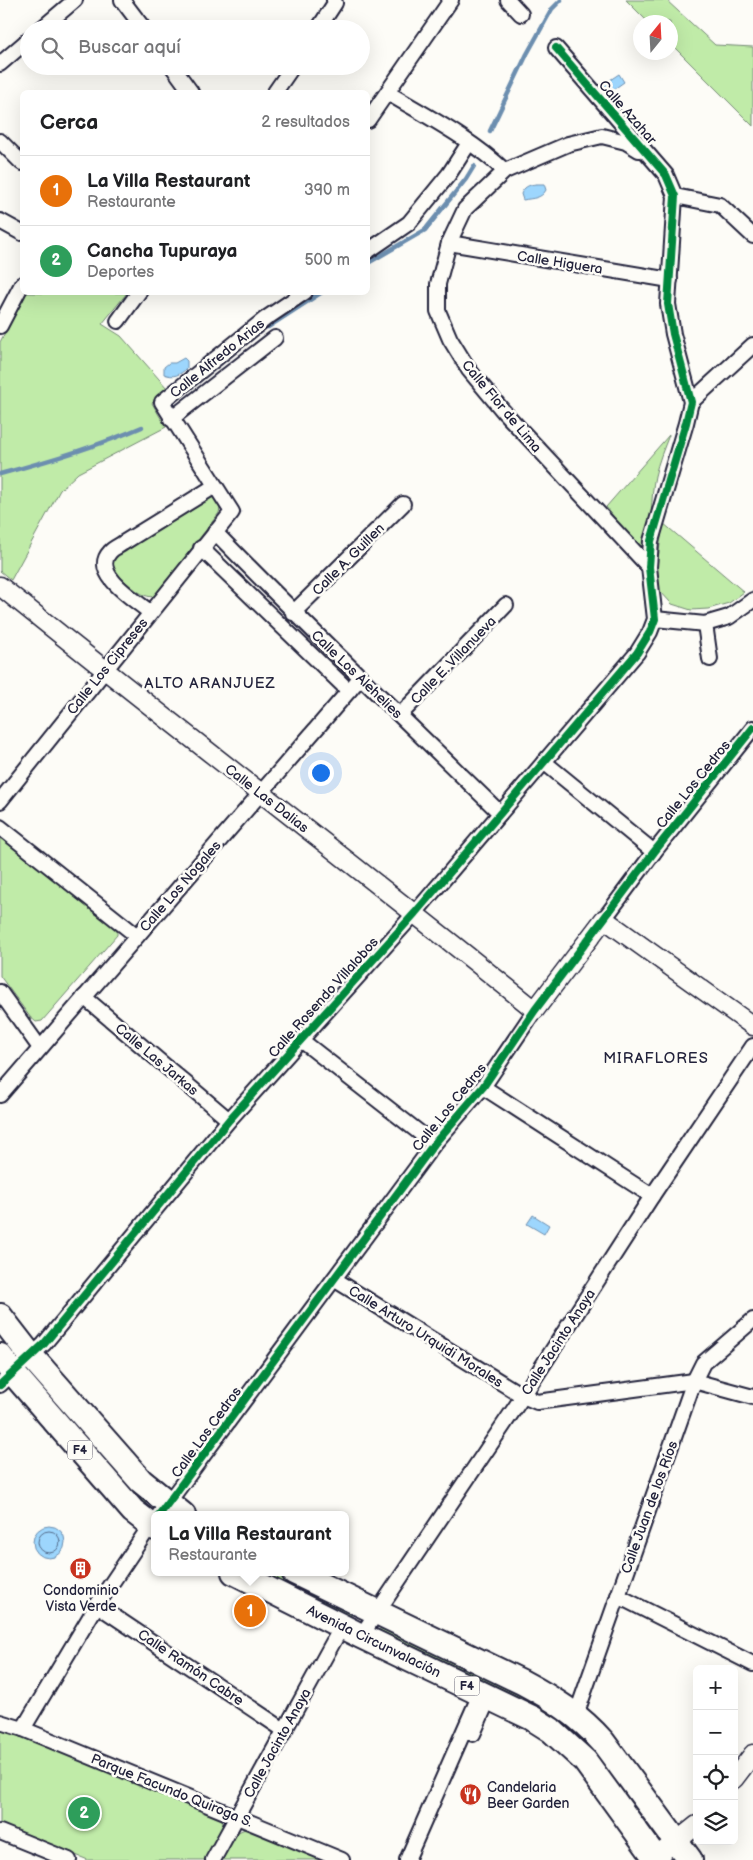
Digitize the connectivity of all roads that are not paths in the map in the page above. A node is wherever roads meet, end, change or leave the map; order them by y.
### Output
1 (75, 0) edge
2 (122, 0) edge
3 (334, 0) edge
4 (451, 0) edge
5 (508, 0) edge
6 (522, 14) dead end
7 (52, 20) edge
8 (137, 20) edge
9 (324, 20) edge
10 (20, 47) edge
11 (556, 48) dead end
12 (0, 64) edge
13 (179, 75) edge
14 (287, 75) edge
15 (190, 90) edge
16 (276, 90) edge
17 (388, 93) junction
18 (370, 117) edge
19 (0, 142) edge
20 (469, 142) junction
21 (649, 155) junction
22 (20, 161) edge
23 (505, 171) junction
24 (675, 196) junction
25 (0, 221) edge
26 (20, 232) edge
27 (753, 236) edge
28 (449, 243) junction
29 (370, 250) edge
30 (670, 280) junction
31 (20, 288) edge
32 (137, 295) edge
33 (301, 295) edge
34 (118, 321) dead end
35 (0, 326) edge
36 (275, 338) dead end
37 (753, 345) edge
38 (691, 402) junction
39 (171, 419) junction
40 (215, 486) junction
41 (403, 504) dead end
42 (232, 512) joint
43 (215, 532) junction
44 (201, 548) junction
45 (649, 567) junction
46 (0, 586) edge
47 (753, 600) edge
48 (506, 605) dead end
49 (150, 612) junction
50 (294, 613) junction
51 (655, 619) junction
52 (705, 624) junction
53 (710, 659) dead end
54 (104, 670) junction
55 (360, 678) junction
56 (349, 691) junction
57 (400, 715) junction
58 (753, 728) edge
59 (544, 762) junction
60 (260, 793) junction
61 (0, 801) edge
62 (500, 813) junction
63 (0, 827) edge
64 (654, 852) junction
65 (415, 913) junction
66 (604, 919) junction
67 (136, 936) junction
68 (0, 992) edge
69 (84, 998) junction
70 (535, 1010) junction
71 (753, 1026) edge
72 (301, 1040) junction
73 (753, 1046) edge
74 (40, 1048) junction
75 (483, 1087) junction
76 (0, 1095) edge
77 (229, 1120) junction
78 (434, 1144) junction
79 (652, 1196) junction
80 (334, 1279) junction
81 (0, 1316) edge
82 (753, 1320) edge
83 (31, 1356) junction
84 (4, 1371) edge
85 (694, 1381) junction
86 (523, 1396) junction
87 (753, 1397) edge
88 (158, 1511) edge
89 (167, 1511) edge
90 (151, 1515) edge
91 (151, 1533) edge
92 (242, 1576) edge
93 (302, 1576) edge
94 (618, 1596) junction
95 (97, 1605) junction
96 (376, 1612) junction
97 (351, 1631) junction
98 (753, 1664) edge
99 (485, 1694) junction
100 (576, 1715) junction
101 (0, 1722) edge
102 (23, 1729) junction
103 (284, 1730) junction
104 (753, 1754) edge
105 (738, 1774) edge
106 (236, 1816) junction
107 (0, 1832) edge
108 (693, 1833) edge
109 (684, 1851) edge
110 (654, 1859) edge
111 (69, 1860) edge
112 (213, 1860) edge
113 (342, 1860) edge
114 (407, 1860) edge
115 (416, 1860) edge

1 - 7 street
2 - 8 street
3 - 9 street
4 - 17 street
5 - 6 street
10 - 12 street
11 - 21 street, Calle Azahar
13 - 15 street
14 - 16 street
17 - 18 street
17 - 20 street
19 - 22 street
20 - 23 street
20 - 29 street
21 - 23 street
21 - 24 street, Calle Azahar
23 - 28 street, Calle Flor de Lima
24 - 27 street
24 - 30 street
25 - 26 street
28 - 30 street, Calle Higuera
28 - 45 street, Calle Flor de Lima
30 - 38 street
31 - 35 street
32 - 34 street
33 - 39 street, Calle Alfredo Arias
36 - 39 street
37 - 38 street
38 - 45 street
39 - 40 street, Calle Alfredo Arias
40 - 42 street, Calle Alfredo Arias
40 - 49 street
41 - 50 street, Calle A. Guillen
42 - 43 street, Calle Los Cipreses
43 - 44 street, Calle Los Cipreses
43 - 50 street, Calle Los Alehelies
44 - 49 street, Calle Los Cipreses
44 - 56 street
45 - 51 street
46 - 54 street, Calle Las Dalias
47 - 52 street
48 - 57 street, Calle E. Villanueva
49 - 54 street, Calle Los Cipreses
50 - 55 street, Calle Los Alehelies
51 - 52 street
51 - 59 street, Calle Rosendo Villalobos
52 - 53 street
54 - 60 street, Calle Las Dalias
54 - 61 street, Calle Los Cipreses
55 - 56 street, Calle Los Nogales
55 - 57 street, Calle Los Alehelies
56 - 60 street, Calle Los Nogales
57 - 62 street, Calle Los Alehelies
58 - 64 street, Calle Los Cedros
59 - 62 street, Calle Rosendo Villalobos
59 - 64 street
60 - 65 street, Calle Las Dalias
60 - 67 street, Calle Los Nogales
62 - 65 street, Calle Rosendo Villalobos
63 - 67 street
64 - 66 street, Calle Los Cedros
65 - 70 street, Calle Las Dalias
65 - 72 street, Calle Rosendo Villalobos
66 - 70 street, Calle Los Cedros
66 - 71 street
67 - 69 street, Calle Los Nogales
68 - 74 street
69 - 74 street, Calle Los Nogales
69 - 77 street, Calle Las Jarkas
70 - 75 street, Calle Los Cedros
72 - 77 street, Calle Rosendo Villalobos
72 - 78 street
73 - 79 street, Calle Jacinto Anaya
74 - 76 street, Calle Los Nogales
75 - 78 street, Calle Los Cedros
75 - 79 street
77 - 83 street, Calle Rosendo Villalobos
78 - 80 street, Calle Los Cedros
79 - 86 street, Calle Jacinto Anaya
80 - 86 street, Calle Arturo Urquidi Morales
80 - 89 street, Calle Los Cedros
81 - 83 highway, F4
82 - 85 street, Calle Juan de los Ríos
83 - 84 street, Calle Rosendo Villalobos
83 - 88 highway, F4
84 - 90 highway, F4
85 - 86 street, Calle Arturo Urquidi Morales
85 - 87 street, Calle Arturo Urquidi Morales
85 - 94 street, Calle Juan de los Ríos
86 - 96 street, Calle Jacinto Anaya
91 - 95 street, Calle Los Cedros
92 - 97 highway, Avenida Circunvalación / F4
93 - 96 highway, Avenida Circunvalación / F4
94 - 98 street
94 - 100 street, Calle Juan de los Ríos
95 - 102 street, Calle Los Cedros
95 - 103 street, Calle Ramón Cabre
96 - 97 street, Calle Jacinto Anaya
96 - 100 highway, Avenida Circunvalación / F4
97 - 99 highway, Avenida Circunvalación / F4
97 - 103 street, Calle Jacinto Anaya
99 - 110 highway, Avenida Circunvalación / F4
99 - 114 street
99 - 115 street
100 - 109 highway, Avenida Circunvalación / F4
101 - 102 street, Parque Facundo Quiroga S.
102 - 106 street, Parque Facundo Quiroga S.
103 - 106 street, Calle Jacinto Anaya
104 - 105 street
106 - 112 street, Calle Jacinto Anaya
106 - 113 street, Parque Facundo Quiroga S.
107 - 111 street
108 - 109 street
109 - 110 street

